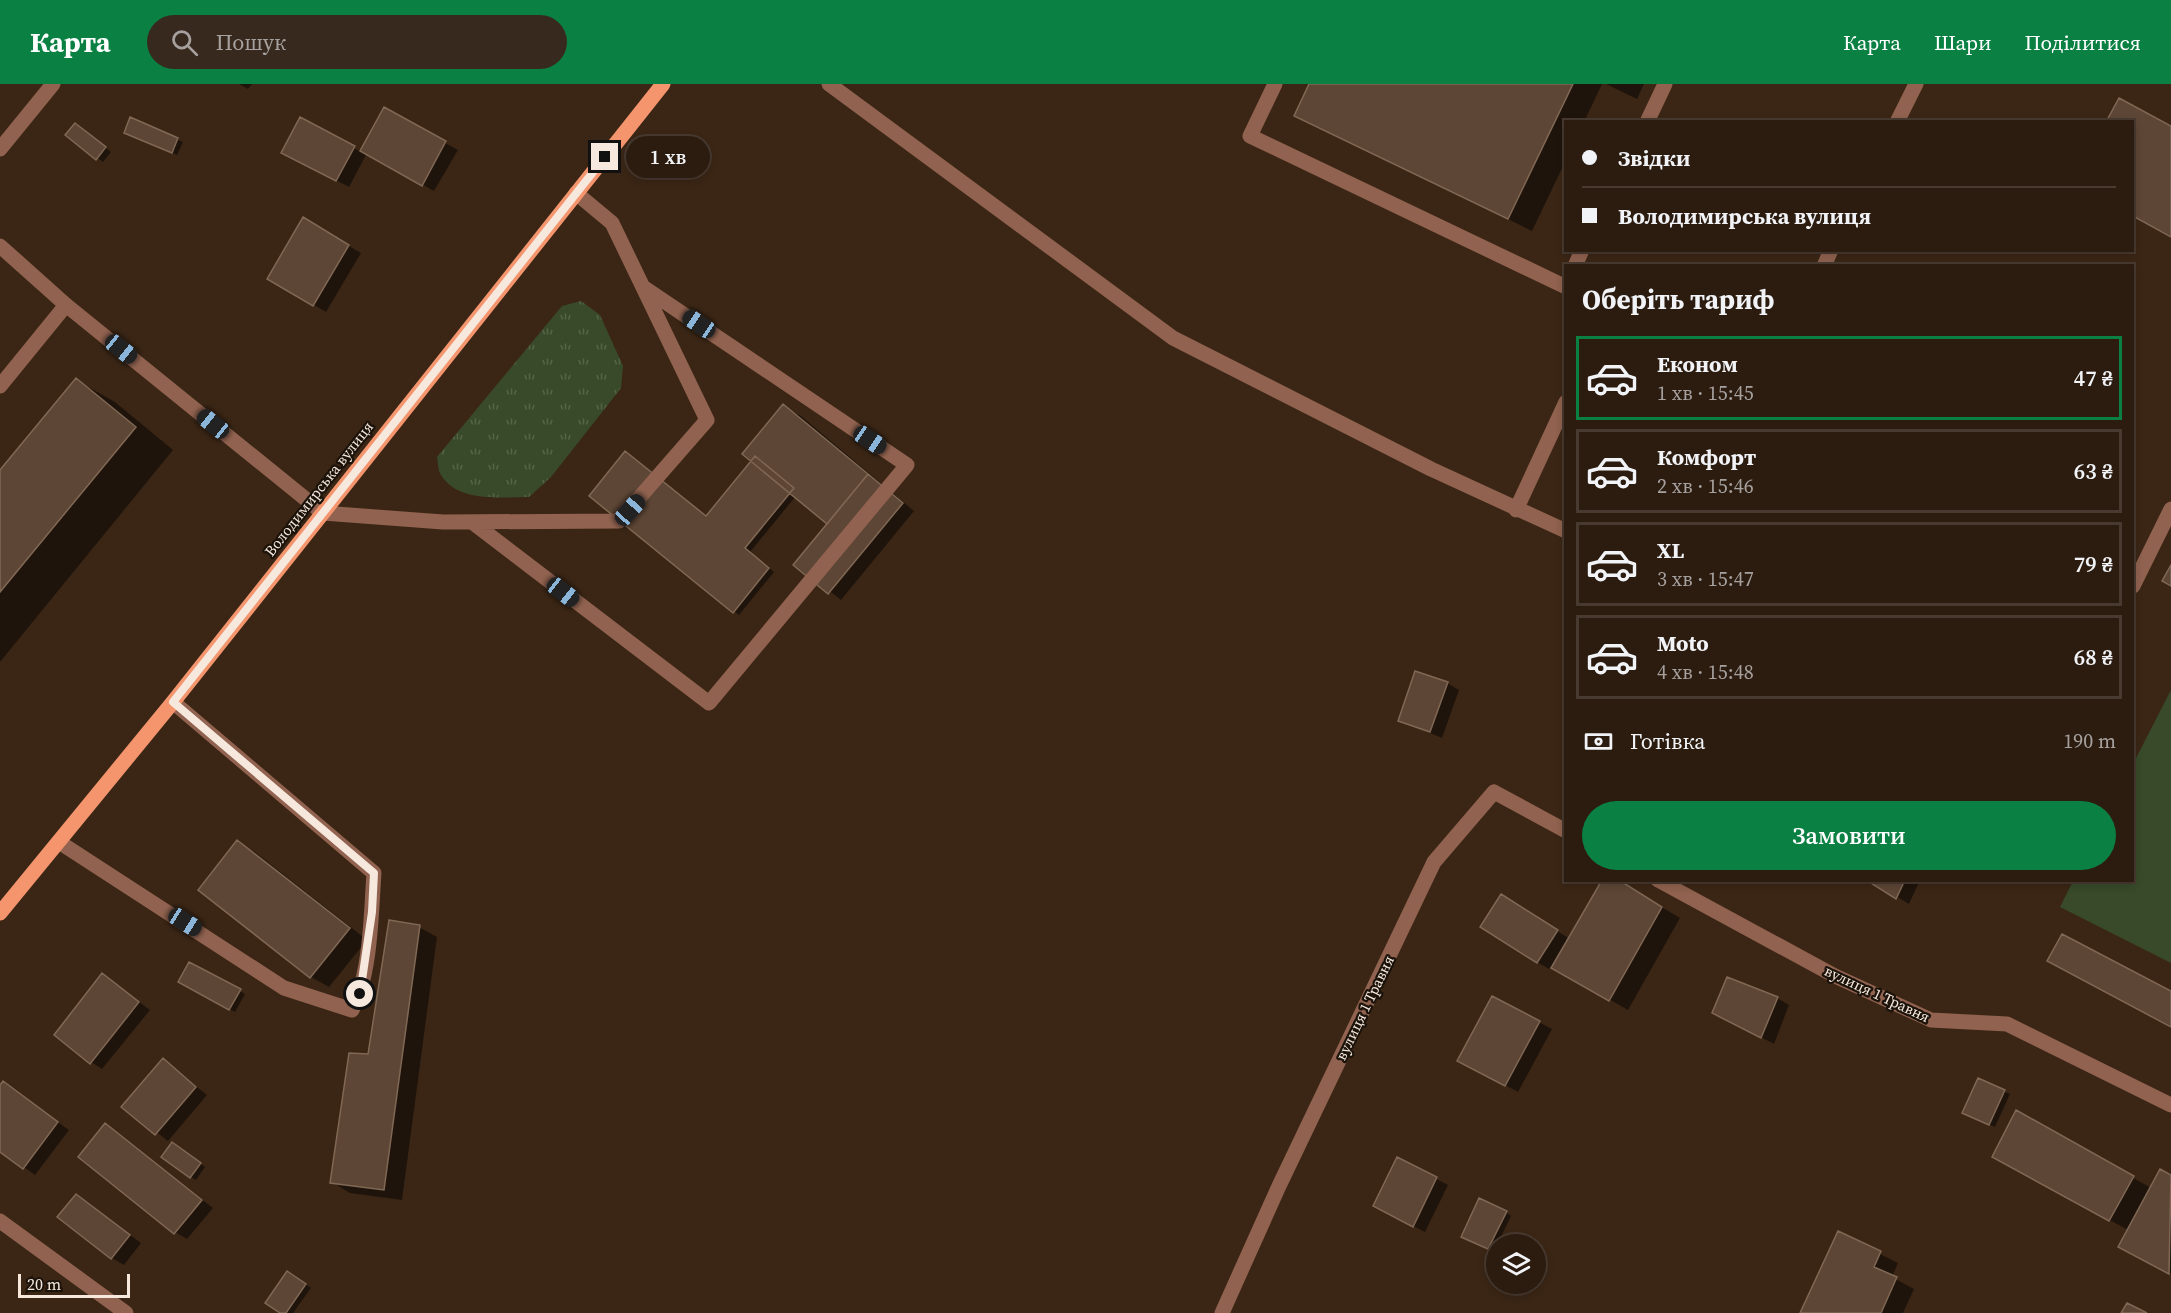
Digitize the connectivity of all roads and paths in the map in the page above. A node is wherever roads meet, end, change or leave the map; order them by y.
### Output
1 (53, 84) edge
2 (663, 84) edge
3 (829, 84) edge
4 (1275, 84) edge
5 (1665, 84) edge
6 (1916, 84) edge
7 (1648, 120) edge
8 (1898, 120) edge
9 (0, 149) edge
10 (576, 193) junction
11 (0, 246) edge
12 (1564, 285) edge
13 (642, 286) junction
14 (66, 305) junction
15 (0, 386) edge
16 (1564, 406) edge
17 (2171, 509) edge
18 (1516, 510) junction
19 (323, 513) junction
20 (472, 522) junction
21 (1564, 530) edge
22 (2134, 584) edge
23 (173, 702) junction
24 (1564, 830) edge
25 (59, 842) junction
26 (1662, 882) edge
27 (0, 913) edge
28 (2171, 1105) edge
29 (0, 1221) edge
30 (126, 1313) edge
31 (1222, 1313) edge

1 - 9 street
2 - 10 main road, Володимирська вулиця
3 - 18 street
4 - 12 street
5 - 7 street
6 - 8 street
10 - 13 street
10 - 19 main road, Володимирська вулиця
11 - 14 street
13 - 20 street
13 - 20 street
14 - 15 street
14 - 19 street
16 - 18 street
17 - 22 street
18 - 21 street
19 - 20 street
19 - 23 main road, Володимирська вулиця
23 - 25 main road, Володимирська вулиця
23 - 25 street
24 - 31 street, вулиця 1 Травня
25 - 27 main road, Володимирська вулиця
26 - 28 street, вулиця 1 Травня
29 - 30 street

